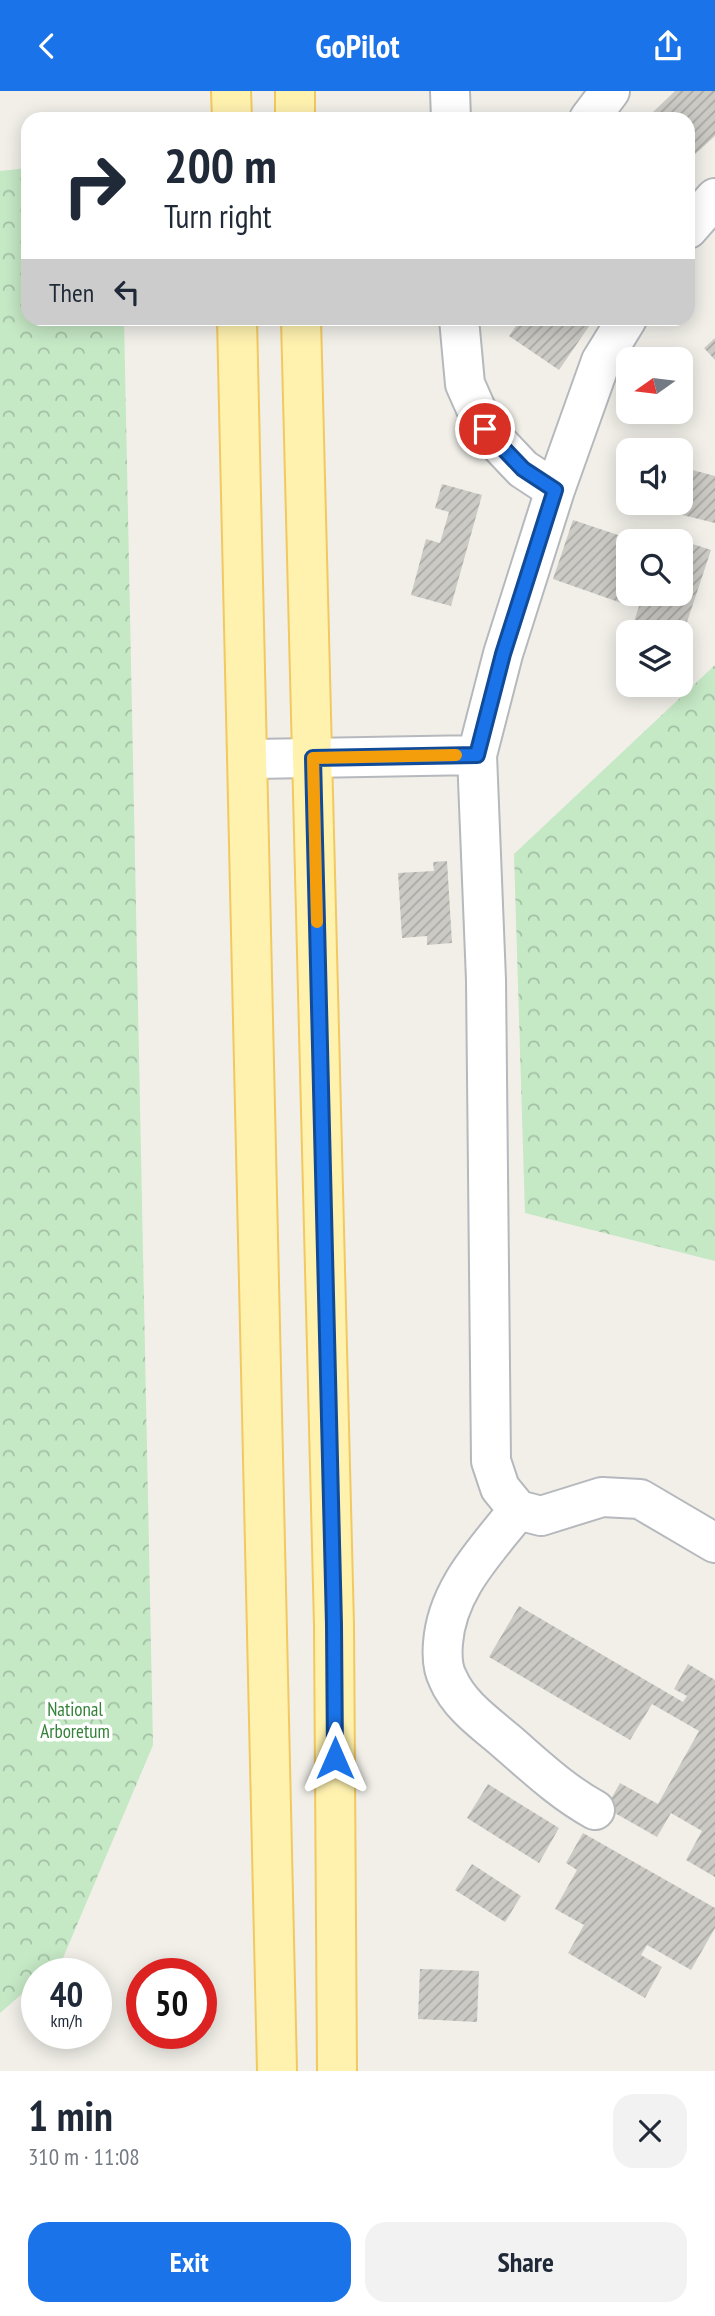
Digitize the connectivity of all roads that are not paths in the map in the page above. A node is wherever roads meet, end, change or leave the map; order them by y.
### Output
1 (231, 91) edge
2 (295, 91) edge
3 (450, 91) edge
4 (610, 91) edge
5 (232, 112) edge
6 (295, 112) edge
7 (451, 112) edge
8 (594, 112) edge
9 (715, 198) edge
10 (695, 221) edge
11 (237, 326) edge
12 (301, 326) edge
13 (460, 326) edge
14 (623, 326) edge
15 (555, 490) junction
16 (477, 755) junction
17 (313, 758) junction
18 (248, 759) junction
19 (518, 1510) junction
20 (715, 1543) edge
21 (595, 1810) dead end
22 (277, 2071) edge
23 (337, 2071) edge

1 - 5 main road
2 - 6 main road
3 - 7 lane
4 - 8 lane
9 - 10 lane
11 - 18 main road
12 - 17 main road
13 - 15 lane
14 - 15 lane
15 - 16 lane
16 - 17 lane
16 - 19 lane
17 - 18 lane
17 - 23 main road
18 - 22 main road
19 - 20 lane
19 - 21 lane

